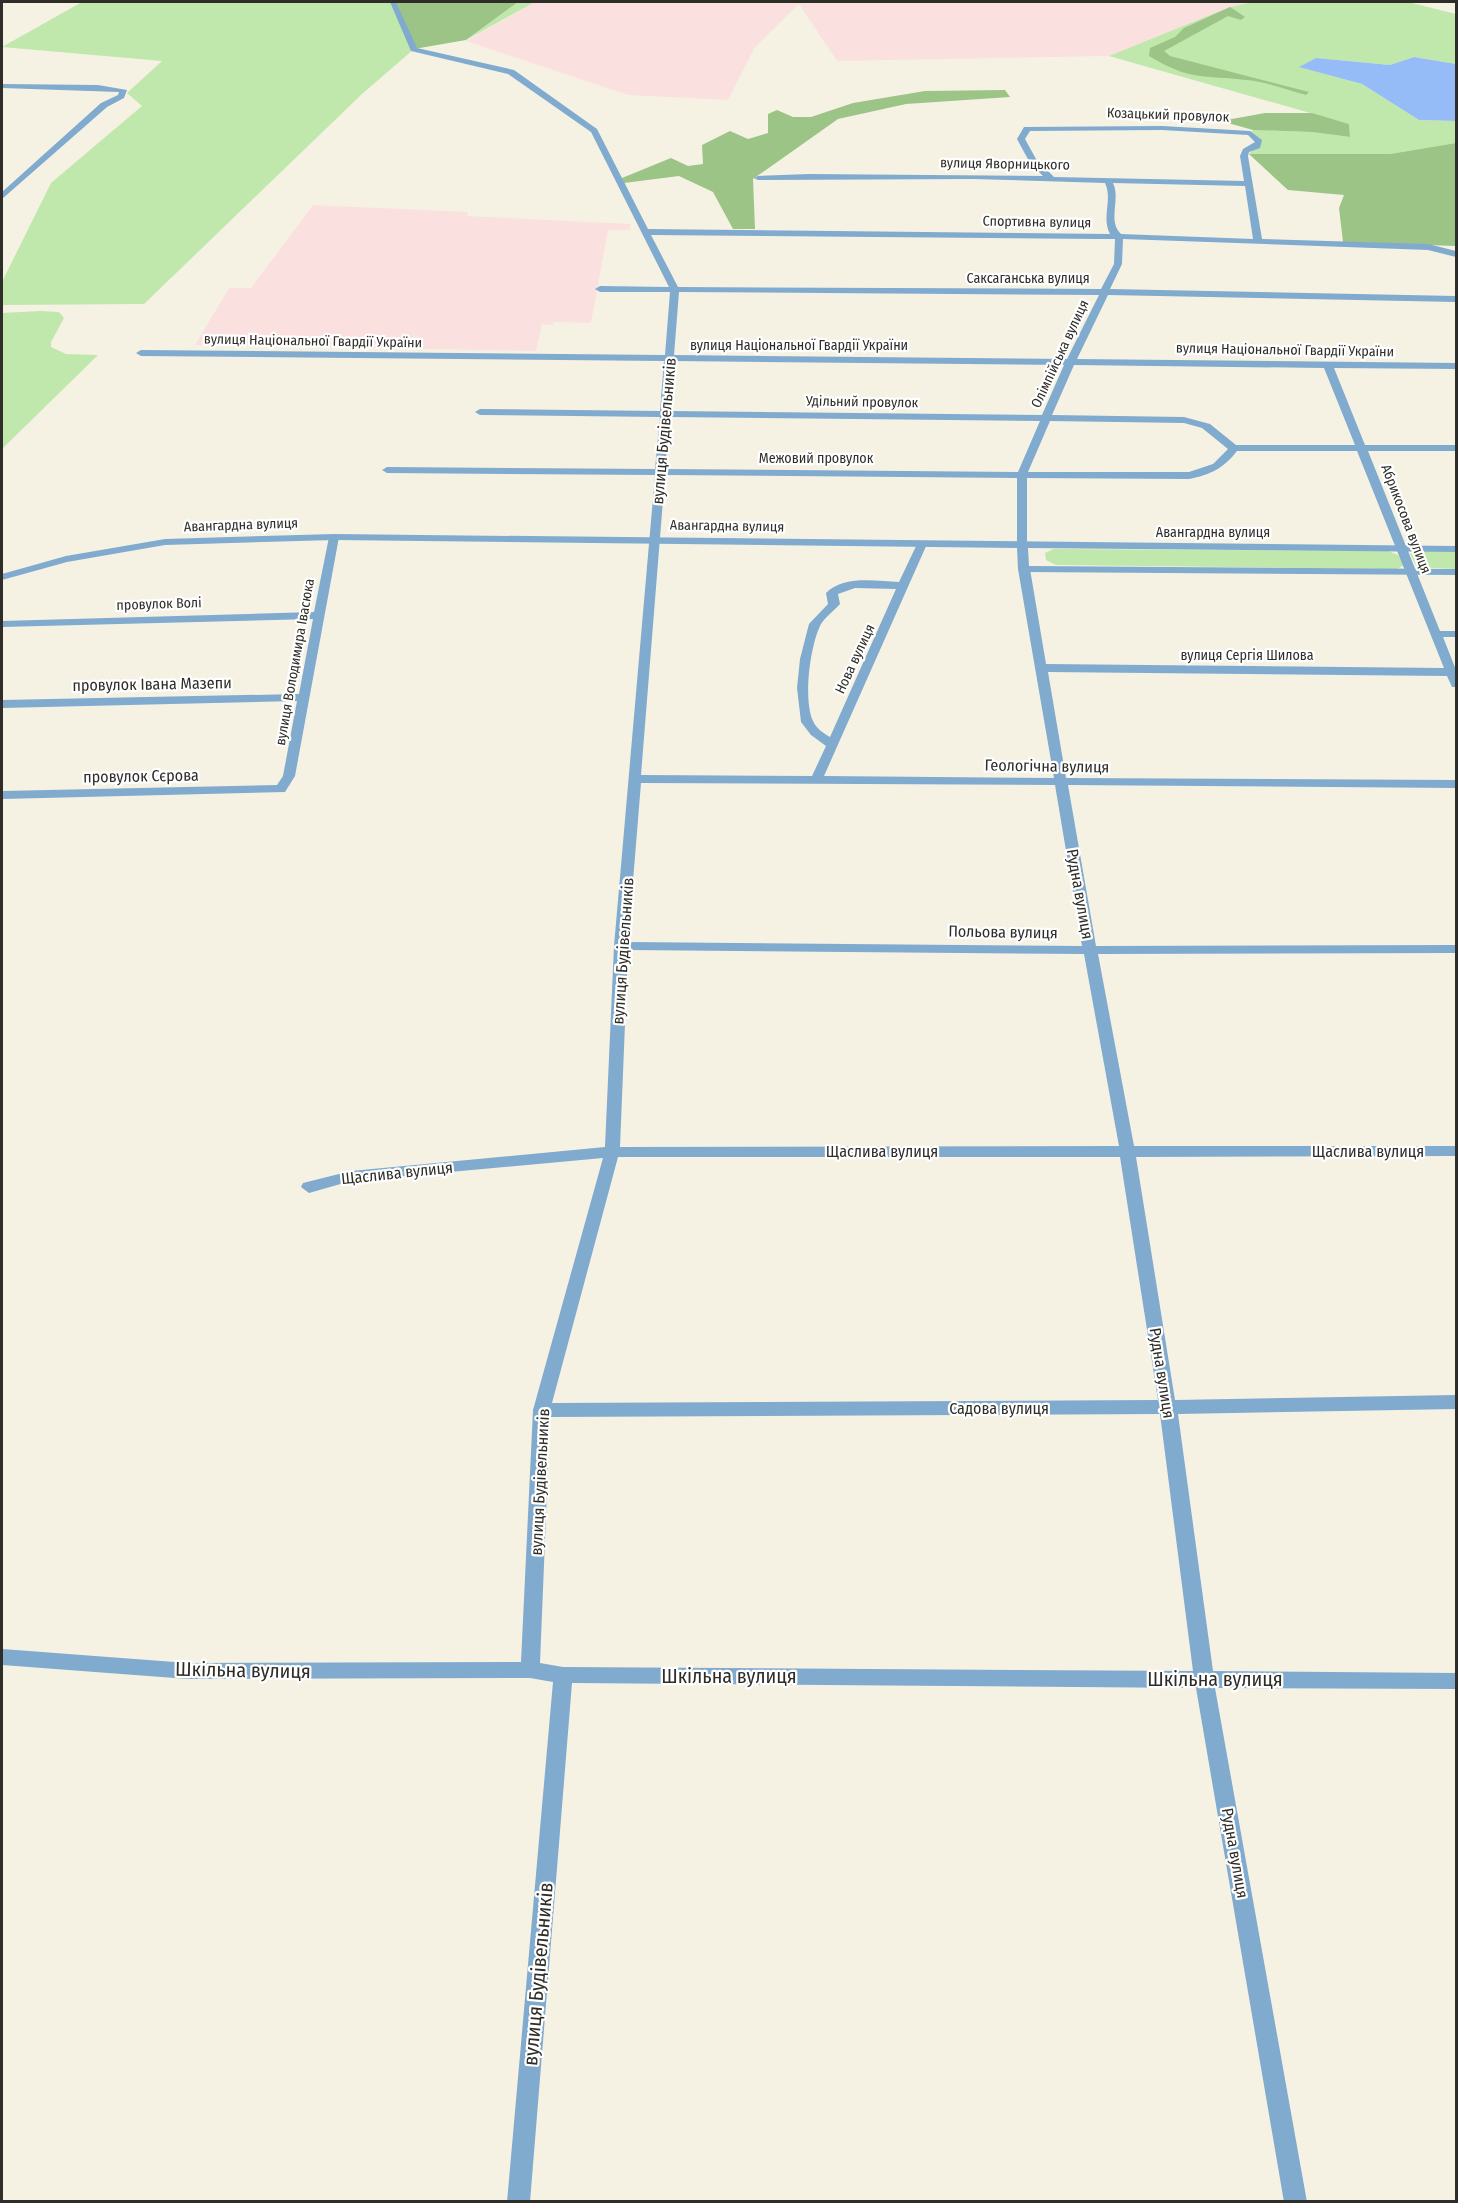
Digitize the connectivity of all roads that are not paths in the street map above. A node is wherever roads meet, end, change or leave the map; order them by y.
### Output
1 (393, 2) edge
2 (3, 88) edge
3 (758, 178) dead end
4 (1051, 178) junction
5 (1108, 181) junction
6 (1250, 184) junction
7 (2, 196) edge
8 (645, 232) junction
9 (1119, 237) junction
10 (1258, 241) junction
11 (1456, 254) edge
12 (600, 289) dead end
13 (675, 290) junction
14 (1104, 292) junction
15 (1456, 299) edge
16 (141, 353) dead end
17 (670, 358) junction
18 (1071, 361) junction
19 (1328, 364) junction
20 (1456, 366) edge
21 (480, 412) dead end
22 (664, 413) junction
23 (1045, 417) junction
24 (1234, 448) junction
25 (1456, 448) edge
26 (1363, 449) junction
27 (387, 470) dead end
28 (661, 473) junction
29 (1022, 474) junction
30 (334, 537) junction
31 (655, 540) junction
32 (922, 544) junction
33 (1022, 545) junction
34 (1402, 548) junction
35 (1456, 549) edge
36 (1024, 569) junction
37 (1411, 572) junction
38 (1456, 572) edge
39 (2, 577) edge
40 (905, 586) junction
41 (318, 615) junction
42 (2, 624) edge
43 (1435, 634) junction
44 (1456, 634) edge
45 (1042, 668) junction
46 (1451, 672) junction
47 (1456, 684) edge
48 (304, 697) junction
49 (2, 704) edge
50 (832, 744) junction
51 (637, 779) junction
52 (817, 779) junction
53 (1061, 783) junction
54 (1456, 784) edge
55 (281, 789) joint
56 (2, 795) edge
57 (621, 946) junction
58 (1456, 949) edge
59 (1090, 950) junction
60 (1127, 1149) junction
61 (1456, 1151) edge
62 (612, 1152) junction
63 (309, 1187) dead end
64 (1456, 1402) edge
65 (1168, 1407) junction
66 (542, 1410) junction
67 (2, 1658) edge
68 (530, 1670) junction
69 (563, 1675) junction
70 (1204, 1679) junction
71 (1456, 1681) edge
72 (518, 2202) edge
73 (1296, 2202) edge

1 - 8 street
2 - 7 street
3 - 4 street, вулиця Яворницького
4 - 5 street, вулиця Яворницького
4 - 6 street, Козацький провулок
5 - 6 street, вулиця Яворницького
5 - 9 street, Олімпійська вулиця
6 - 10 street, Козацький провулок
8 - 9 street, Спортивна вулиця
8 - 13 street
9 - 10 street, Спортивна вулиця
9 - 14 street, Олімпійська вулиця
10 - 11 street, Спортивна вулиця
12 - 13 street, Саксаганська вулиця
13 - 14 street, Саксаганська вулиця
13 - 17 street, вулиця Будівельників
14 - 15 street, Саксаганська вулиця
14 - 18 street, Олімпійська вулиця
16 - 17 street, вулиця Національної Гвардії України
17 - 18 street, вулиця Національної Гвардії України
17 - 22 street, вулиця Будівельників
18 - 19 street, вулиця Національної Гвардії України
18 - 23 street, Олімпійська вулиця
19 - 20 street, вулиця Національної Гвардії України
19 - 26 street, Абрикосова вулиця
21 - 22 street, Удільний провулок
22 - 23 street, Удільний провулок
22 - 28 street, вулиця Будівельників
23 - 24 street, Удільний провулок
23 - 29 street, Олімпійська вулиця
24 - 26 street
24 - 29 street, Межовий провулок
25 - 26 street
26 - 34 street, Абрикосова вулиця
27 - 28 street, Межовий провулок
28 - 29 street, Межовий провулок
28 - 31 street, вулиця Будівельників
29 - 33 street, Олімпійська вулиця
30 - 31 street, Авангардна вулиця
30 - 39 street, Авангардна вулиця
30 - 41 street, вулиця Володимира Івасюка
31 - 32 street, Авангардна вулиця
31 - 51 street, вулиця Будівельників
32 - 33 street, Авангардна вулиця
32 - 40 street, Нова вулиця
33 - 34 street, Авангардна вулиця
33 - 36 street, Рудна вулиця
34 - 35 street, Авангардна вулиця
34 - 37 street, Абрикосова вулиця
36 - 37 street
36 - 45 street, Рудна вулиця
37 - 38 street
37 - 43 street, Абрикосова вулиця
40 - 50 street, Нова вулиця
40 - 50 street
41 - 42 street, провулок Волі
41 - 48 street, вулиця Володимира Івасюка
43 - 44 street
43 - 46 street, Абрикосова вулиця
45 - 46 street, вулиця Сергія Шилова
45 - 53 street, Рудна вулиця
46 - 47 street, Абрикосова вулиця
48 - 49 street, провулок Івана Мазепи
48 - 55 street, вулиця Володимира Івасюка
50 - 52 street, Нова вулиця
51 - 52 street, Геологічна вулиця
51 - 57 street, вулиця Будівельників
52 - 53 street, Геологічна вулиця
53 - 54 street, Геологічна вулиця
53 - 59 street, Рудна вулиця
55 - 56 street, провулок Сєрова
57 - 59 street, Польова вулиця
57 - 62 street, вулиця Будівельників
58 - 59 street, Польова вулиця
59 - 60 street, Рудна вулиця
60 - 61 street, Щаслива вулиця
60 - 62 street, Щаслива вулиця
60 - 65 street, Рудна вулиця
62 - 63 street, Щаслива вулиця
62 - 66 street, вулиця Будівельників
64 - 65 street, Садова вулиця
65 - 66 street, Садова вулиця
65 - 70 street, Рудна вулиця
66 - 68 street, вулиця Будівельників
67 - 68 street, Шкільна вулиця
68 - 69 street, Шкільна вулиця
69 - 70 street, Шкільна вулиця
69 - 72 street, вулиця Будівельників
70 - 71 street, Шкільна вулиця
70 - 73 street, Рудна вулиця

